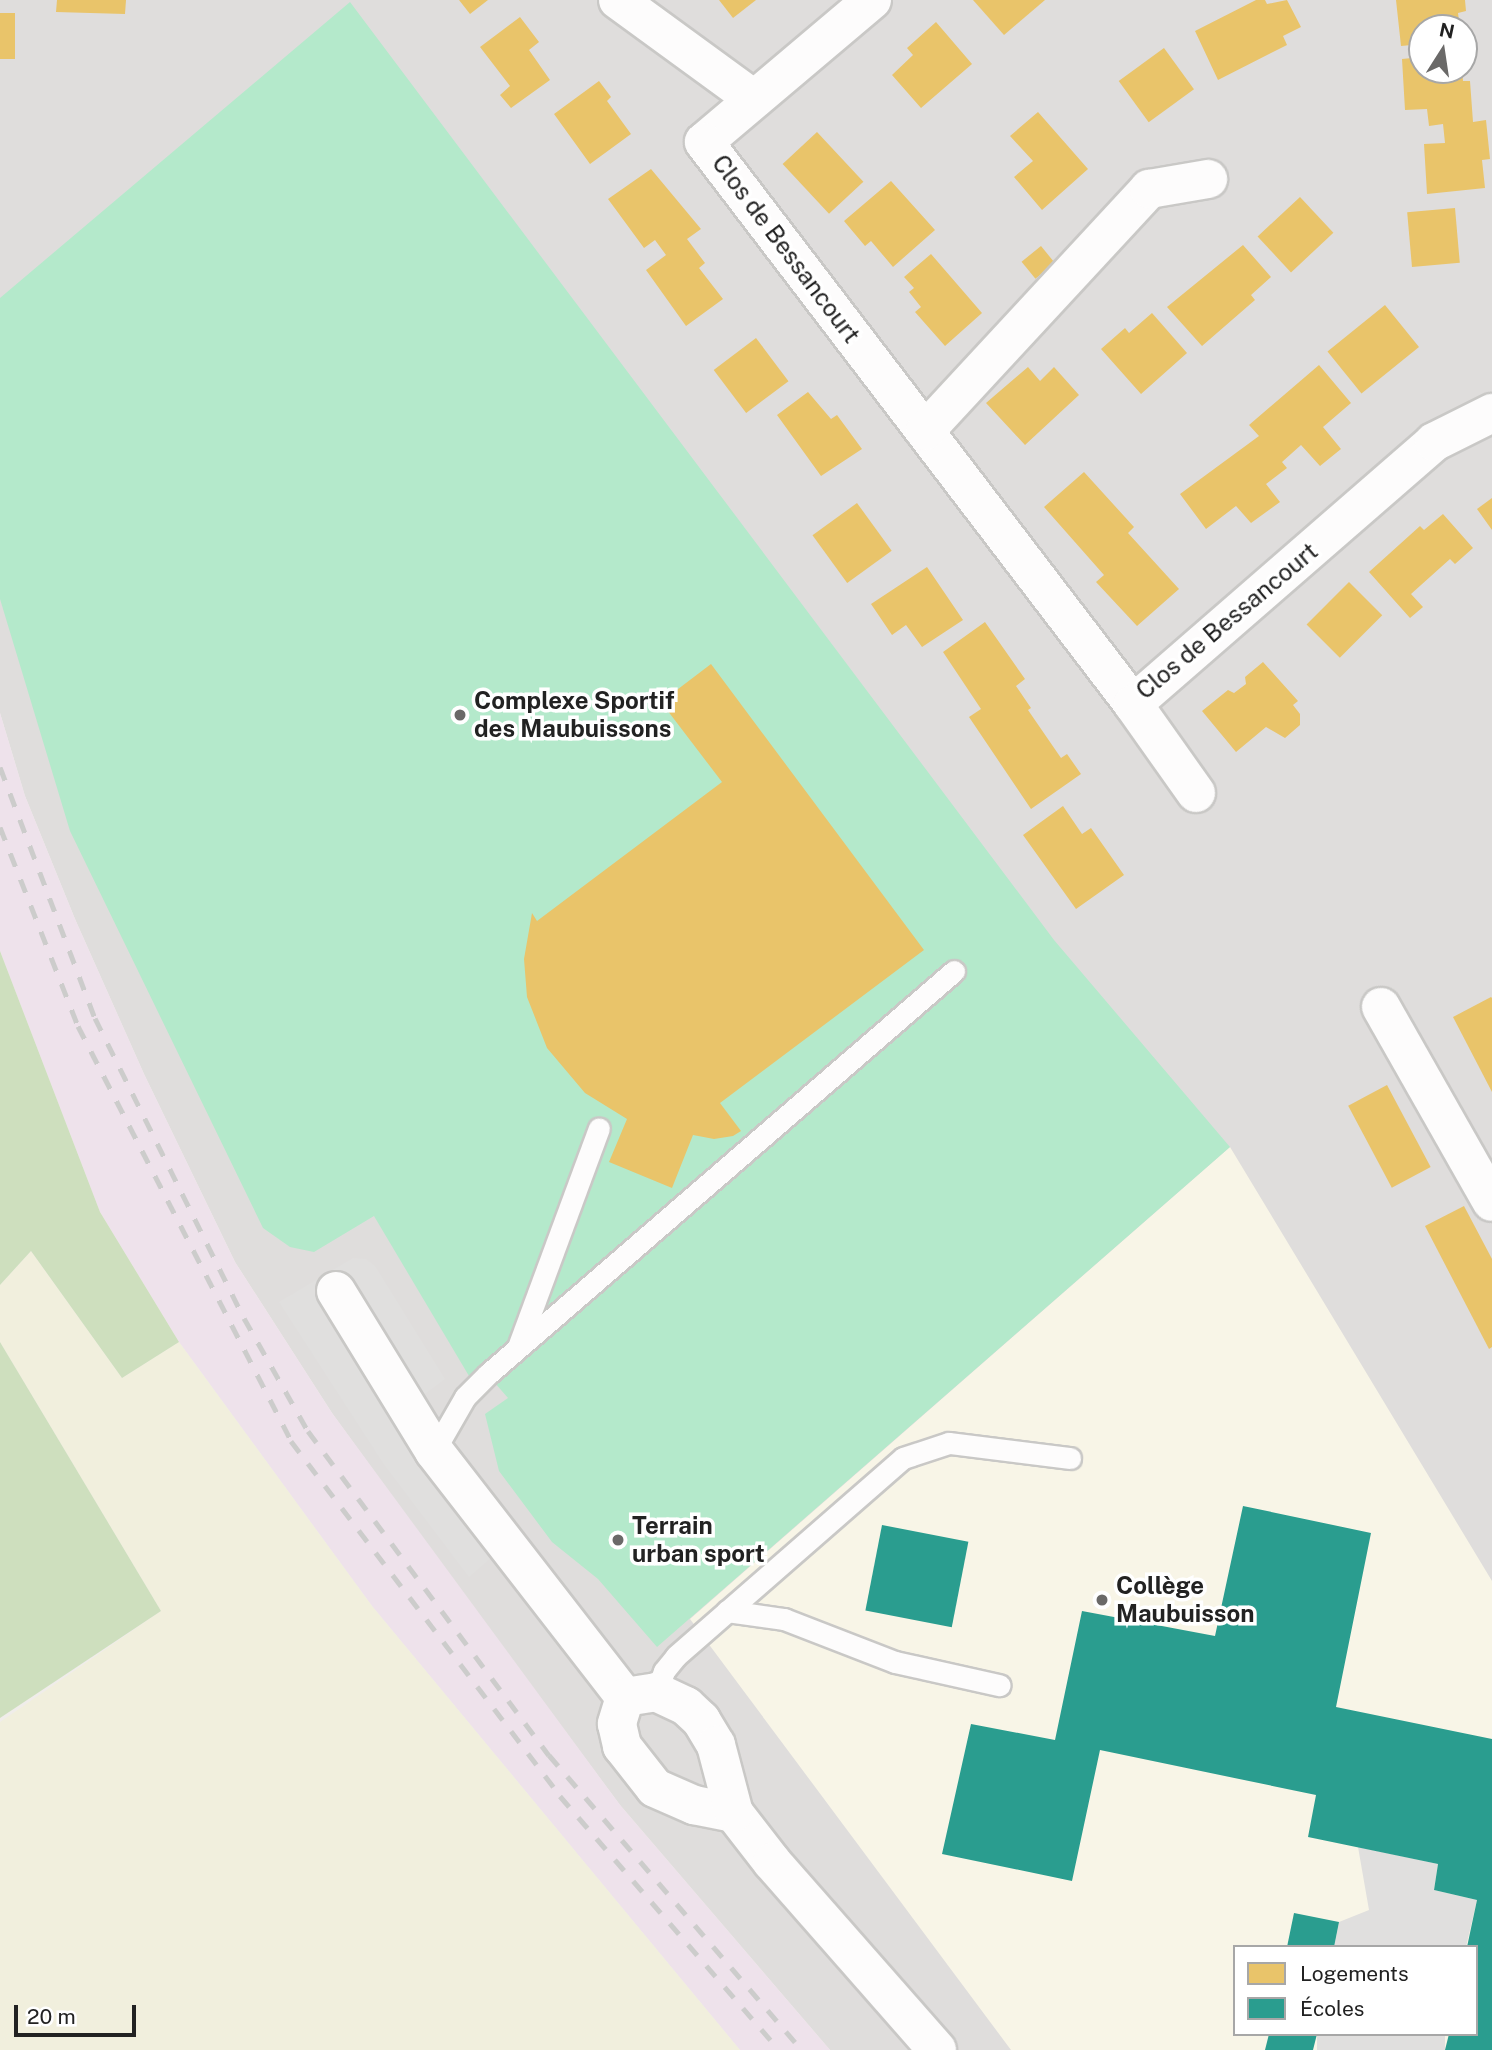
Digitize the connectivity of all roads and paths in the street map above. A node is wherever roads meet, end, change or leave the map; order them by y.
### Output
1 (618, 0) edge
2 (872, 0) edge
3 (754, 99) junction
4 (1208, 179) dead end
5 (1492, 413) edge
6 (925, 431) junction
7 (1133, 704) junction
8 (1196, 793) dead end
9 (954, 971) dead end
10 (1381, 1007) dead end
11 (599, 1128) dead end
12 (1492, 1202) edge
13 (336, 1291) dead end
14 (517, 1349) junction
15 (434, 1451) junction
16 (1070, 1458) dead end
17 (727, 1611) junction
18 (999, 1685) dead end
19 (641, 1694) junction
20 (734, 1813) junction
21 (937, 2050) edge

1 - 3 street
2 - 3 street, Clos de Bessancourt
3 - 6 street, Clos de Bessancourt
4 - 6 street
5 - 7 street, Clos de Bessancourt
6 - 7 street, Clos de Bessancourt
7 - 8 street
9 - 14 lane
10 - 12 street
11 - 14 lane
13 - 15 street
14 - 15 lane
15 - 19 street
16 - 17 lane
17 - 18 lane
17 - 19 lane
19 - 20 street
19 - 20 street
20 - 21 street

